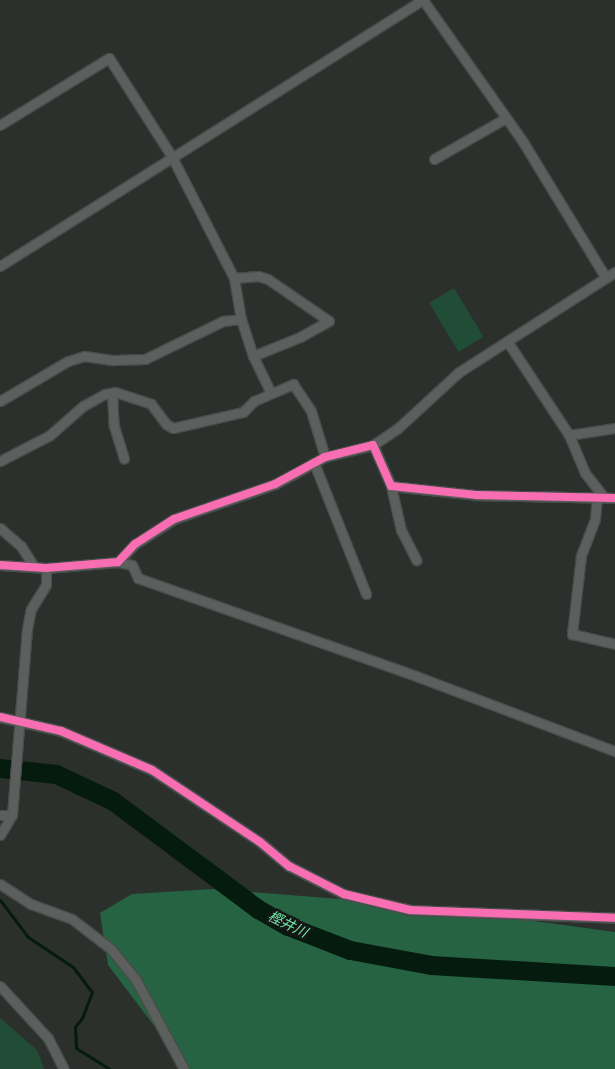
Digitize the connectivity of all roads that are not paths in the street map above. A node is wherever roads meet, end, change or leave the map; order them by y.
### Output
1 (423, 0) edge
2 (506, 118) junction
3 (0, 125) edge
4 (172, 157) junction
5 (434, 159) dead end
6 (0, 266) edge
7 (615, 272) edge
8 (234, 278) junction
9 (606, 278) junction
10 (241, 319) junction
11 (507, 341) junction
12 (253, 356) junction
13 (112, 393) junction
14 (271, 394) junction
15 (0, 401) edge
16 (615, 428) edge
17 (569, 434) junction
18 (373, 445) junction
19 (325, 457) junction
20 (124, 458) dead end
21 (0, 461) edge
22 (314, 463) junction
23 (391, 486) junction
24 (600, 496) junction
25 (615, 498) edge
26 (0, 528) edge
27 (416, 560) dead end
28 (118, 562) junction
29 (0, 565) edge
30 (34, 567) junction
31 (46, 568) junction
32 (366, 594) dead end
33 (615, 644) edge
34 (0, 717) edge
35 (22, 721) junction
36 (615, 751) edge
37 (0, 815) edge
38 (12, 815) junction
39 (0, 834) edge
40 (0, 884) edge
41 (615, 918) edge
42 (0, 986) edge
43 (64, 1069) edge
44 (184, 1069) edge

1 - 2 street
1 - 4 street
2 - 5 street
2 - 9 street
3 - 4 street
4 - 6 street
4 - 8 street
7 - 9 street
8 - 10 street
8 - 12 street
9 - 11 street
10 - 12 street
10 - 15 street
11 - 17 street
11 - 18 street
12 - 14 street
13 - 14 street
13 - 20 street
13 - 21 street
14 - 19 street
16 - 17 street
17 - 24 street
18 - 19 street
18 - 23 street
19 - 22 street
22 - 28 street
22 - 32 street
23 - 24 street
23 - 27 street
24 - 25 street
24 - 33 street
26 - 30 street
28 - 31 street
28 - 36 street
29 - 30 street
30 - 31 street
31 - 35 street
34 - 35 street
35 - 38 street
35 - 41 street
37 - 38 street
38 - 39 street
40 - 44 street
42 - 43 street

